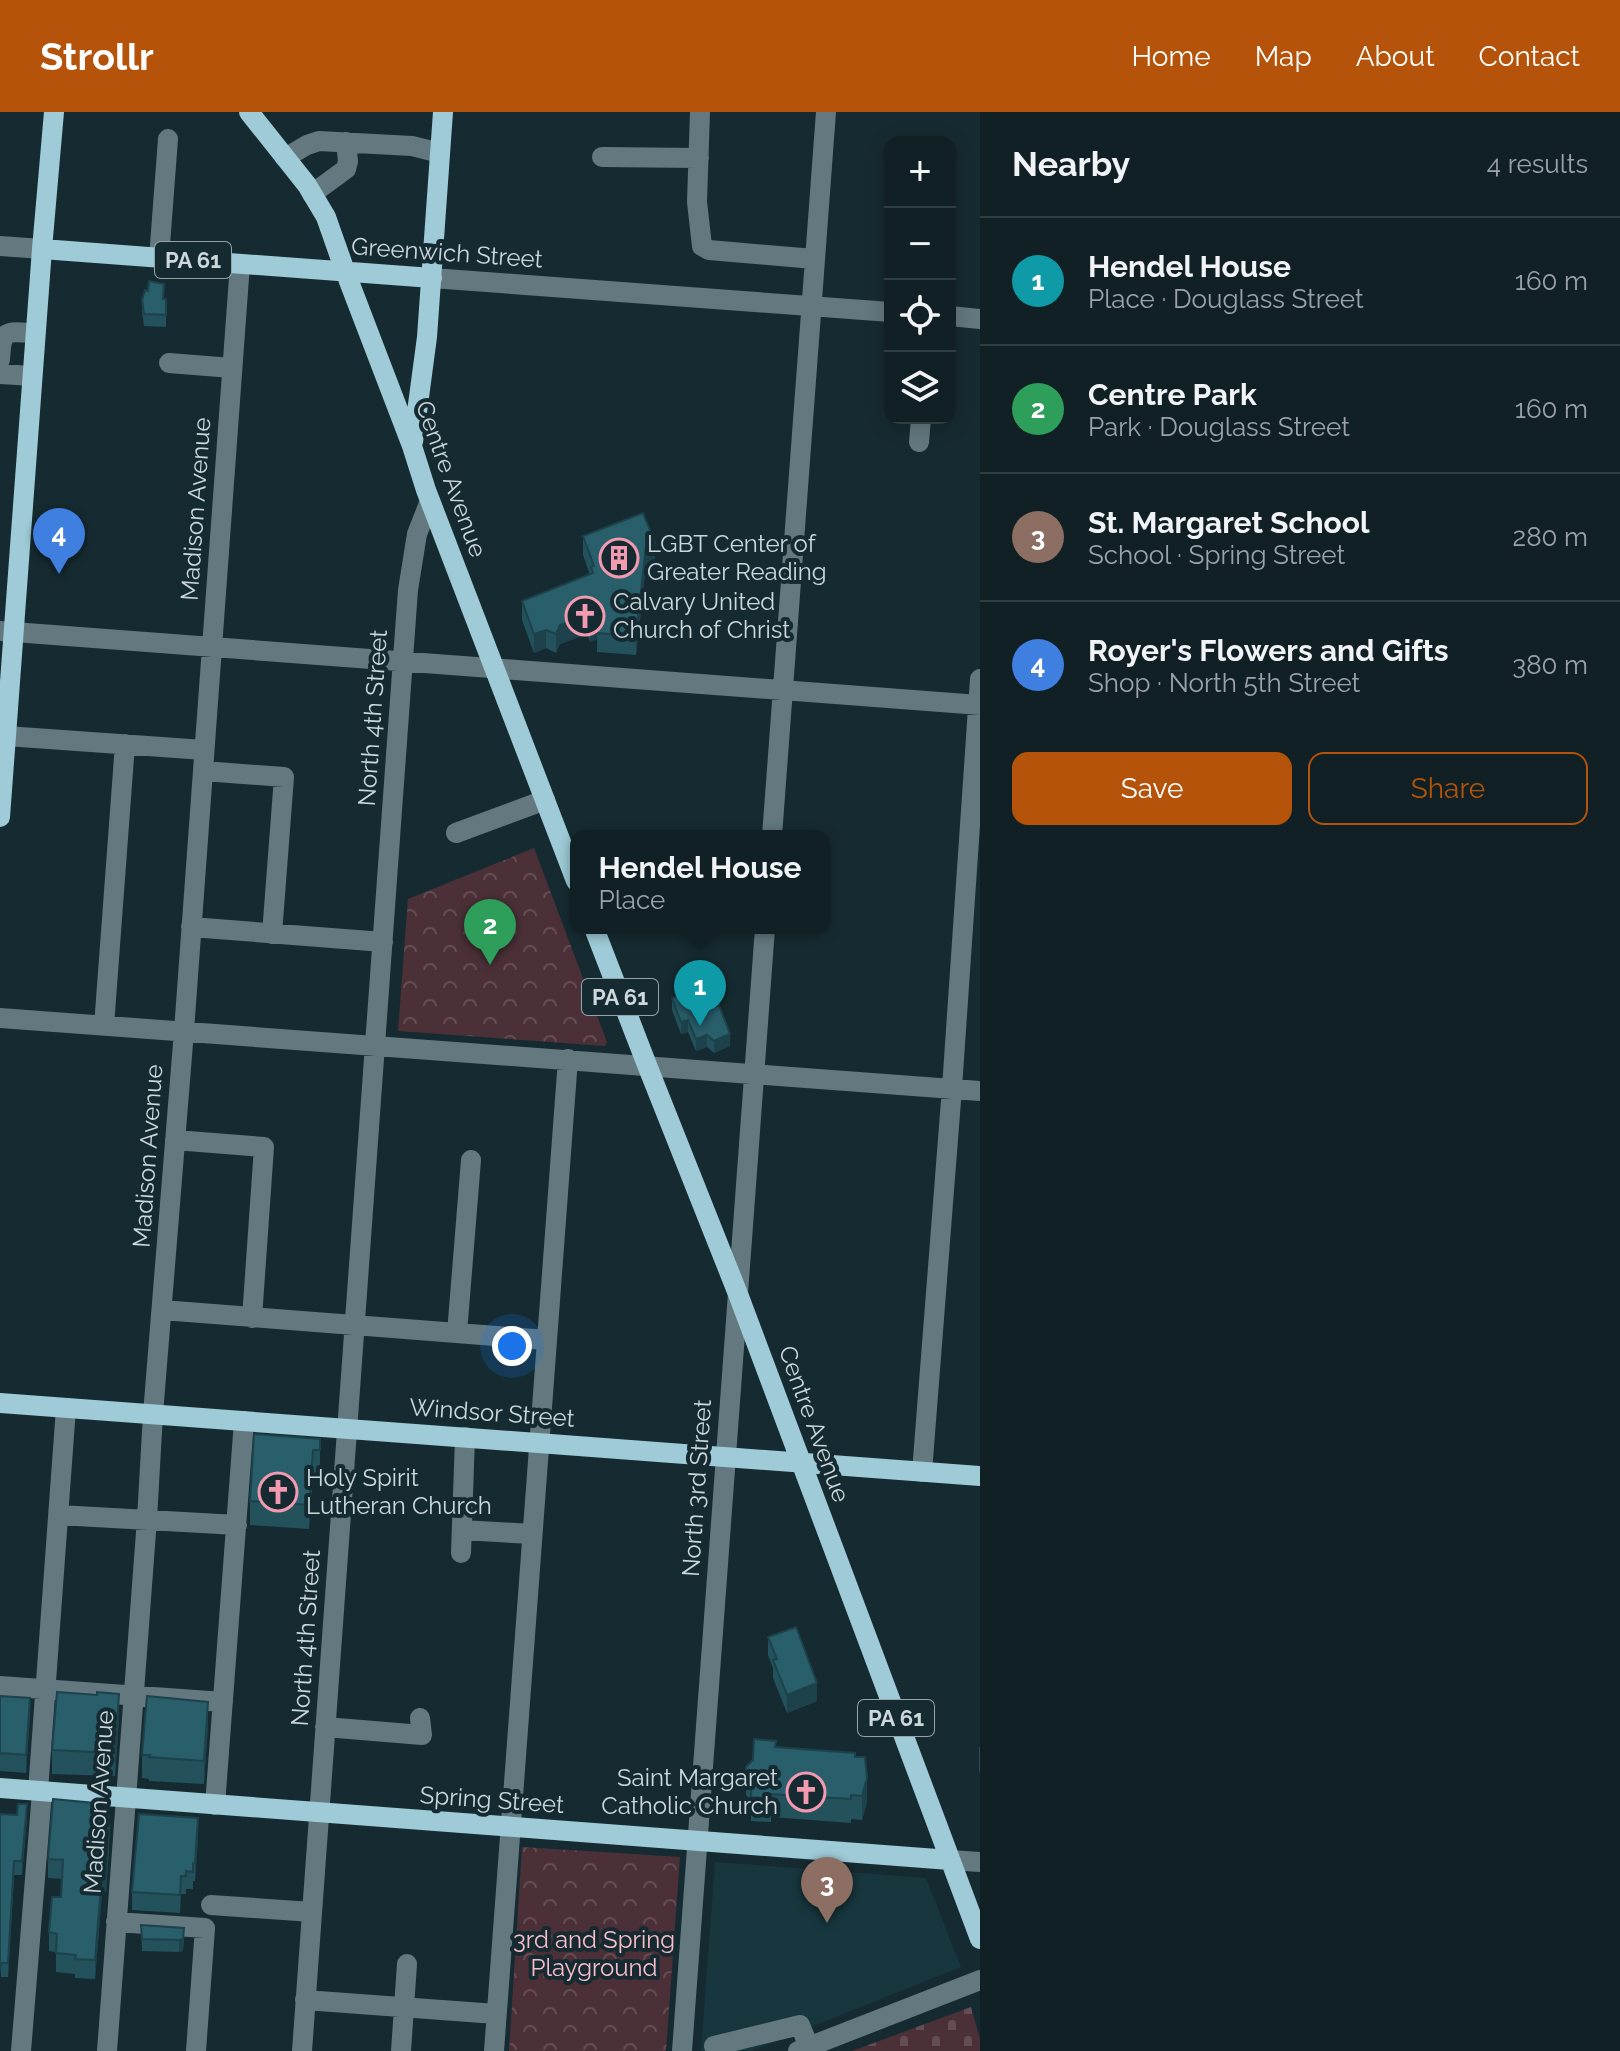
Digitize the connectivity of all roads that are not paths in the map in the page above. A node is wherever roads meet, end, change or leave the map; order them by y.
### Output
1 (54, 112) edge
2 (443, 112) edge
3 (700, 112) edge
4 (826, 112) edge
5 (251, 115) edge
6 (168, 139) dead end
7 (346, 142) junction
8 (440, 143) junction
9 (602, 157) dead end
10 (285, 158) junction
11 (699, 158) junction
12 (312, 194) junction
13 (0, 246) edge
14 (42, 249) junction
15 (159, 258) junction
16 (814, 259) junction
17 (240, 264) junction
18 (345, 271) junction
19 (432, 278) junction
20 (810, 306) junction
21 (884, 312) edge
22 (956, 317) edge
23 (980, 319) edge
24 (35, 333) junction
25 (0, 360) edge
26 (169, 363) dead end
27 (232, 368) junction
28 (0, 374) edge
29 (32, 376) junction
30 (920, 424) edge
31 (919, 442) dead end
32 (412, 446) junction
33 (430, 501) junction
34 (7, 632) edge
35 (212, 647) junction
36 (403, 662) junction
37 (495, 668) junction
38 (980, 679) edge
39 (782, 690) junction
40 (979, 705) edge
41 (6, 736) junction
42 (125, 744) junction
43 (204, 750) junction
44 (203, 771) junction
45 (545, 800) junction
46 (975, 814) edge
47 (0, 817) edge
48 (772, 830) edge
49 (456, 833) dead end
50 (570, 865) edge
51 (191, 927) junction
52 (272, 934) junction
53 (596, 934) edge
54 (765, 934) edge
55 (383, 942) junction
56 (970, 978) edge
57 (0, 1018) edge
58 (104, 1026) junction
59 (184, 1031) junction
60 (375, 1045) junction
61 (568, 1059) junction
62 (647, 1065) junction
63 (755, 1074) junction
64 (952, 1088) junction
65 (980, 1091) edge
66 (175, 1140) junction
67 (471, 1160) dead end
68 (738, 1294) junction
69 (162, 1310) junction
70 (252, 1318) junction
71 (355, 1325) junction
72 (457, 1333) junction
73 (547, 1340) junction
74 (0, 1403) edge
75 (66, 1408) junction
76 (153, 1414) junction
77 (244, 1421) junction
78 (347, 1429) junction
79 (465, 1437) junction
80 (539, 1443) junction
81 (726, 1457) junction
82 (801, 1463) junction
83 (922, 1472) junction
84 (980, 1476) edge
85 (59, 1515) junction
86 (147, 1519) junction
87 (237, 1525) junction
88 (462, 1530) junction
89 (532, 1534) junction
90 (461, 1553) dead end
91 (0, 1686) edge
92 (46, 1689) junction
93 (134, 1695) junction
94 (223, 1702) junction
95 (420, 1718) dead end
96 (325, 1727) junction
97 (0, 1788) edge
98 (40, 1791) junction
99 (126, 1798) junction
100 (215, 1805) junction
101 (319, 1813) junction
102 (510, 1827) junction
103 (698, 1841) junction
104 (950, 1860) junction
105 (980, 1862) edge
106 (211, 1905) dead end
107 (312, 1912) junction
108 (116, 1922) junction
109 (980, 1939) edge
110 (407, 1964) dead end
111 (980, 1980) edge
112 (305, 2000) junction
113 (403, 2007) junction
114 (496, 2014) junction
115 (714, 2046) dead end
116 (803, 2049) edge
117 (21, 2051) edge
118 (107, 2051) edge
119 (196, 2051) edge
120 (302, 2051) edge
121 (401, 2051) edge
122 (494, 2051) edge
123 (682, 2051) edge

1 - 14 main road
2 - 8 main road
3 - 11 street
4 - 16 street
5 - 10 main road, Centre Avenue
6 - 15 street
7 - 8 street
7 - 10 street
7 - 12 street
8 - 19 main road
9 - 11 street
10 - 12 main road, Centre Avenue
11 - 16 street
12 - 18 main road, Centre Avenue
13 - 14 street, Greenwich Street
14 - 15 main road, Greenwich Street / PA 61
14 - 24 main road
15 - 17 main road, Greenwich Street / PA 61
16 - 20 street
17 - 18 main road, Greenwich Street / PA 61
17 - 27 street, Madison Avenue
18 - 19 main road, Greenwich Street / PA 61
18 - 32 main road, Centre Avenue
19 - 20 street, Greenwich Street
19 - 32 main road
20 - 21 street, Greenwich Street
20 - 39 street
22 - 23 street
24 - 25 street
24 - 29 main road
26 - 27 street
27 - 35 street, Madison Avenue
28 - 29 street
29 - 34 main road
30 - 31 street
32 - 33 main road, Centre Avenue
33 - 36 street, North 4th Street
33 - 37 main road, Centre Avenue
34 - 35 street
34 - 41 main road
35 - 36 street
35 - 43 street, Madison Avenue
36 - 37 street
36 - 55 street, North 4th Street
37 - 39 street
37 - 45 main road, Centre Avenue
38 - 40 street
39 - 40 street
39 - 48 street
40 - 46 street
41 - 42 street
41 - 47 main road
42 - 43 street
42 - 58 street
43 - 44 street, Madison Avenue
44 - 51 street, Madison Avenue
44 - 52 street
45 - 49 street
45 - 50 main road, Centre Avenue
46 - 56 street
51 - 52 street
51 - 59 street, Madison Avenue
52 - 55 street
53 - 62 main road, Centre Avenue / PA 61
54 - 63 street, North 3rd Street
55 - 60 street, North 4th Street
56 - 64 street
57 - 58 street
58 - 59 street
59 - 60 street
59 - 66 street, Madison Avenue
60 - 61 street
60 - 71 street, North 4th Street
61 - 62 street
61 - 73 street
62 - 63 street
62 - 68 main road, Centre Avenue / PA 61
63 - 64 street
63 - 68 street, North 3rd Street
64 - 65 street
64 - 83 street
66 - 69 street, Madison Avenue
66 - 70 street
67 - 72 street
68 - 81 street, North 3rd Street
68 - 82 main road, Centre Avenue / PA 61
69 - 70 street
69 - 76 street, Madison Avenue
70 - 71 street
71 - 72 street
71 - 78 street, North 4th Street
72 - 73 street
73 - 80 street
74 - 75 main road, Windsor Street
75 - 76 main road, Windsor Street
75 - 85 street
76 - 77 main road, Windsor Street
76 - 86 street, Madison Avenue
77 - 78 main road, Windsor Street
77 - 87 street
78 - 79 main road, Windsor Street
78 - 96 street, North 4th Street
79 - 80 main road, Windsor Street
79 - 88 street
80 - 81 main road, Windsor Street
80 - 89 street
81 - 82 main road, Windsor Street
81 - 103 street, North 3rd Street
82 - 83 main road, Windsor Street
82 - 104 main road, Centre Avenue / PA 61
83 - 84 main road, Windsor Street
85 - 86 street
85 - 92 street
86 - 87 street
86 - 93 street, Madison Avenue
87 - 94 street
88 - 89 street
88 - 90 street
89 - 102 street
91 - 92 street
92 - 93 street
92 - 98 street
93 - 94 street
93 - 99 street, Madison Avenue
94 - 100 street
95 - 96 street
96 - 101 street, North 4th Street
97 - 98 main road, Spring Street
98 - 99 main road, Spring Street
98 - 117 street
99 - 100 main road, Spring Street
99 - 108 street, Madison Avenue
100 - 101 main road, Spring Street
101 - 102 main road, Spring Street
101 - 107 street, North 4th Street
102 - 103 main road, Spring Street
102 - 114 street
103 - 104 main road, Spring Street
103 - 123 street, North 3rd Street
104 - 105 street, Spring Street
104 - 109 main road, Centre Avenue / PA 61
106 - 107 street
107 - 112 street, North 4th Street
108 - 118 street, Madison Avenue
108 - 119 street
110 - 113 street
111 - 116 street
112 - 113 street
112 - 120 street, North 4th Street
113 - 114 street
113 - 121 street
114 - 122 street
115 - 116 street

